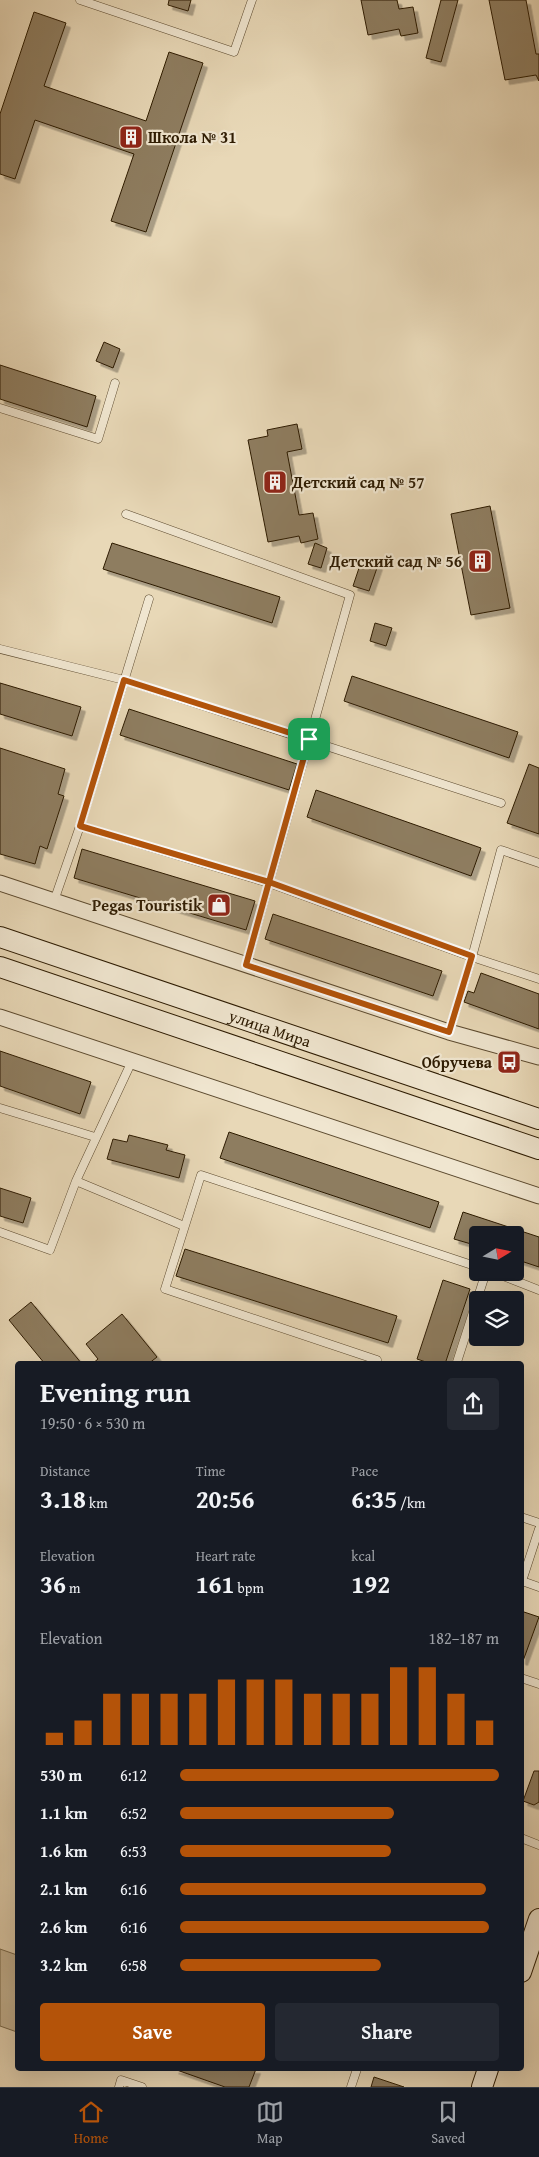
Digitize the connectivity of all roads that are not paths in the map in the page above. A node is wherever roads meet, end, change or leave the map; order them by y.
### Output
1 (80, 0) edge
2 (252, 0) edge
3 (115, 383) dead end
4 (0, 408) edge
5 (126, 514) dead end
6 (149, 599) dead end
7 (0, 649) edge
8 (124, 680) junction
9 (309, 739) junction
10 (501, 803) dead end
11 (80, 826) junction
12 (539, 863) edge
13 (269, 882) junction
14 (0, 883) edge
15 (54, 901) junction
16 (0, 937) edge
17 (472, 956) junction
18 (246, 965) junction
19 (0, 967) edge
20 (539, 979) edge
21 (0, 1017) edge
22 (449, 1032) junction
23 (539, 1057) edge
24 (132, 1061) junction
25 (0, 1108) edge
26 (539, 1119) edge
27 (96, 1137) junction
28 (539, 1149) edge
29 (76, 1181) junction
30 (539, 1196) edge
31 (184, 1226) junction
32 (0, 1232) edge
33 (469, 1264) edge
34 (483, 1281) edge
35 (516, 1281) edge
36 (539, 1290) edge
37 (377, 1360) dead end
38 (457, 1361) edge
39 (524, 1518) edge
40 (539, 1523) edge
41 (539, 1529) edge
42 (524, 1575) edge
43 (524, 1582) edge
44 (539, 1587) edge
45 (524, 1679) edge
46 (539, 1684) edge
47 (524, 1839) edge
48 (539, 1845) edge
49 (539, 1919) edge
50 (524, 1963) edge
51 (357, 2071) edge
52 (487, 2071) edge
53 (119, 2087) edge
54 (142, 2087) edge
55 (351, 2087) edge
56 (482, 2087) edge

1 - 2 lane
3 - 4 lane
5 - 9 lane
6 - 8 lane
7 - 8 lane
8 - 9 lane
8 - 11 lane
9 - 10 lane
9 - 13 lane
11 - 13 lane
11 - 15 lane
12 - 17 lane
13 - 17 lane
13 - 18 lane
14 - 15 street
15 - 18 street
16 - 26 main road, улица Мира
17 - 20 lane
17 - 22 lane
18 - 22 street
19 - 28 main road, улица Мира
21 - 24 street
22 - 23 street
24 - 27 lane
24 - 30 street
25 - 27 lane
27 - 29 lane
29 - 31 lane
29 - 32 lane
31 - 33 lane
31 - 37 lane
34 - 38 lane
35 - 36 lane
39 - 40 lane
41 - 42 lane
43 - 44 lane
45 - 46 lane
47 - 48 lane
49 - 50 main road
51 - 55 lane
52 - 56 main road
53 - 54 lane

